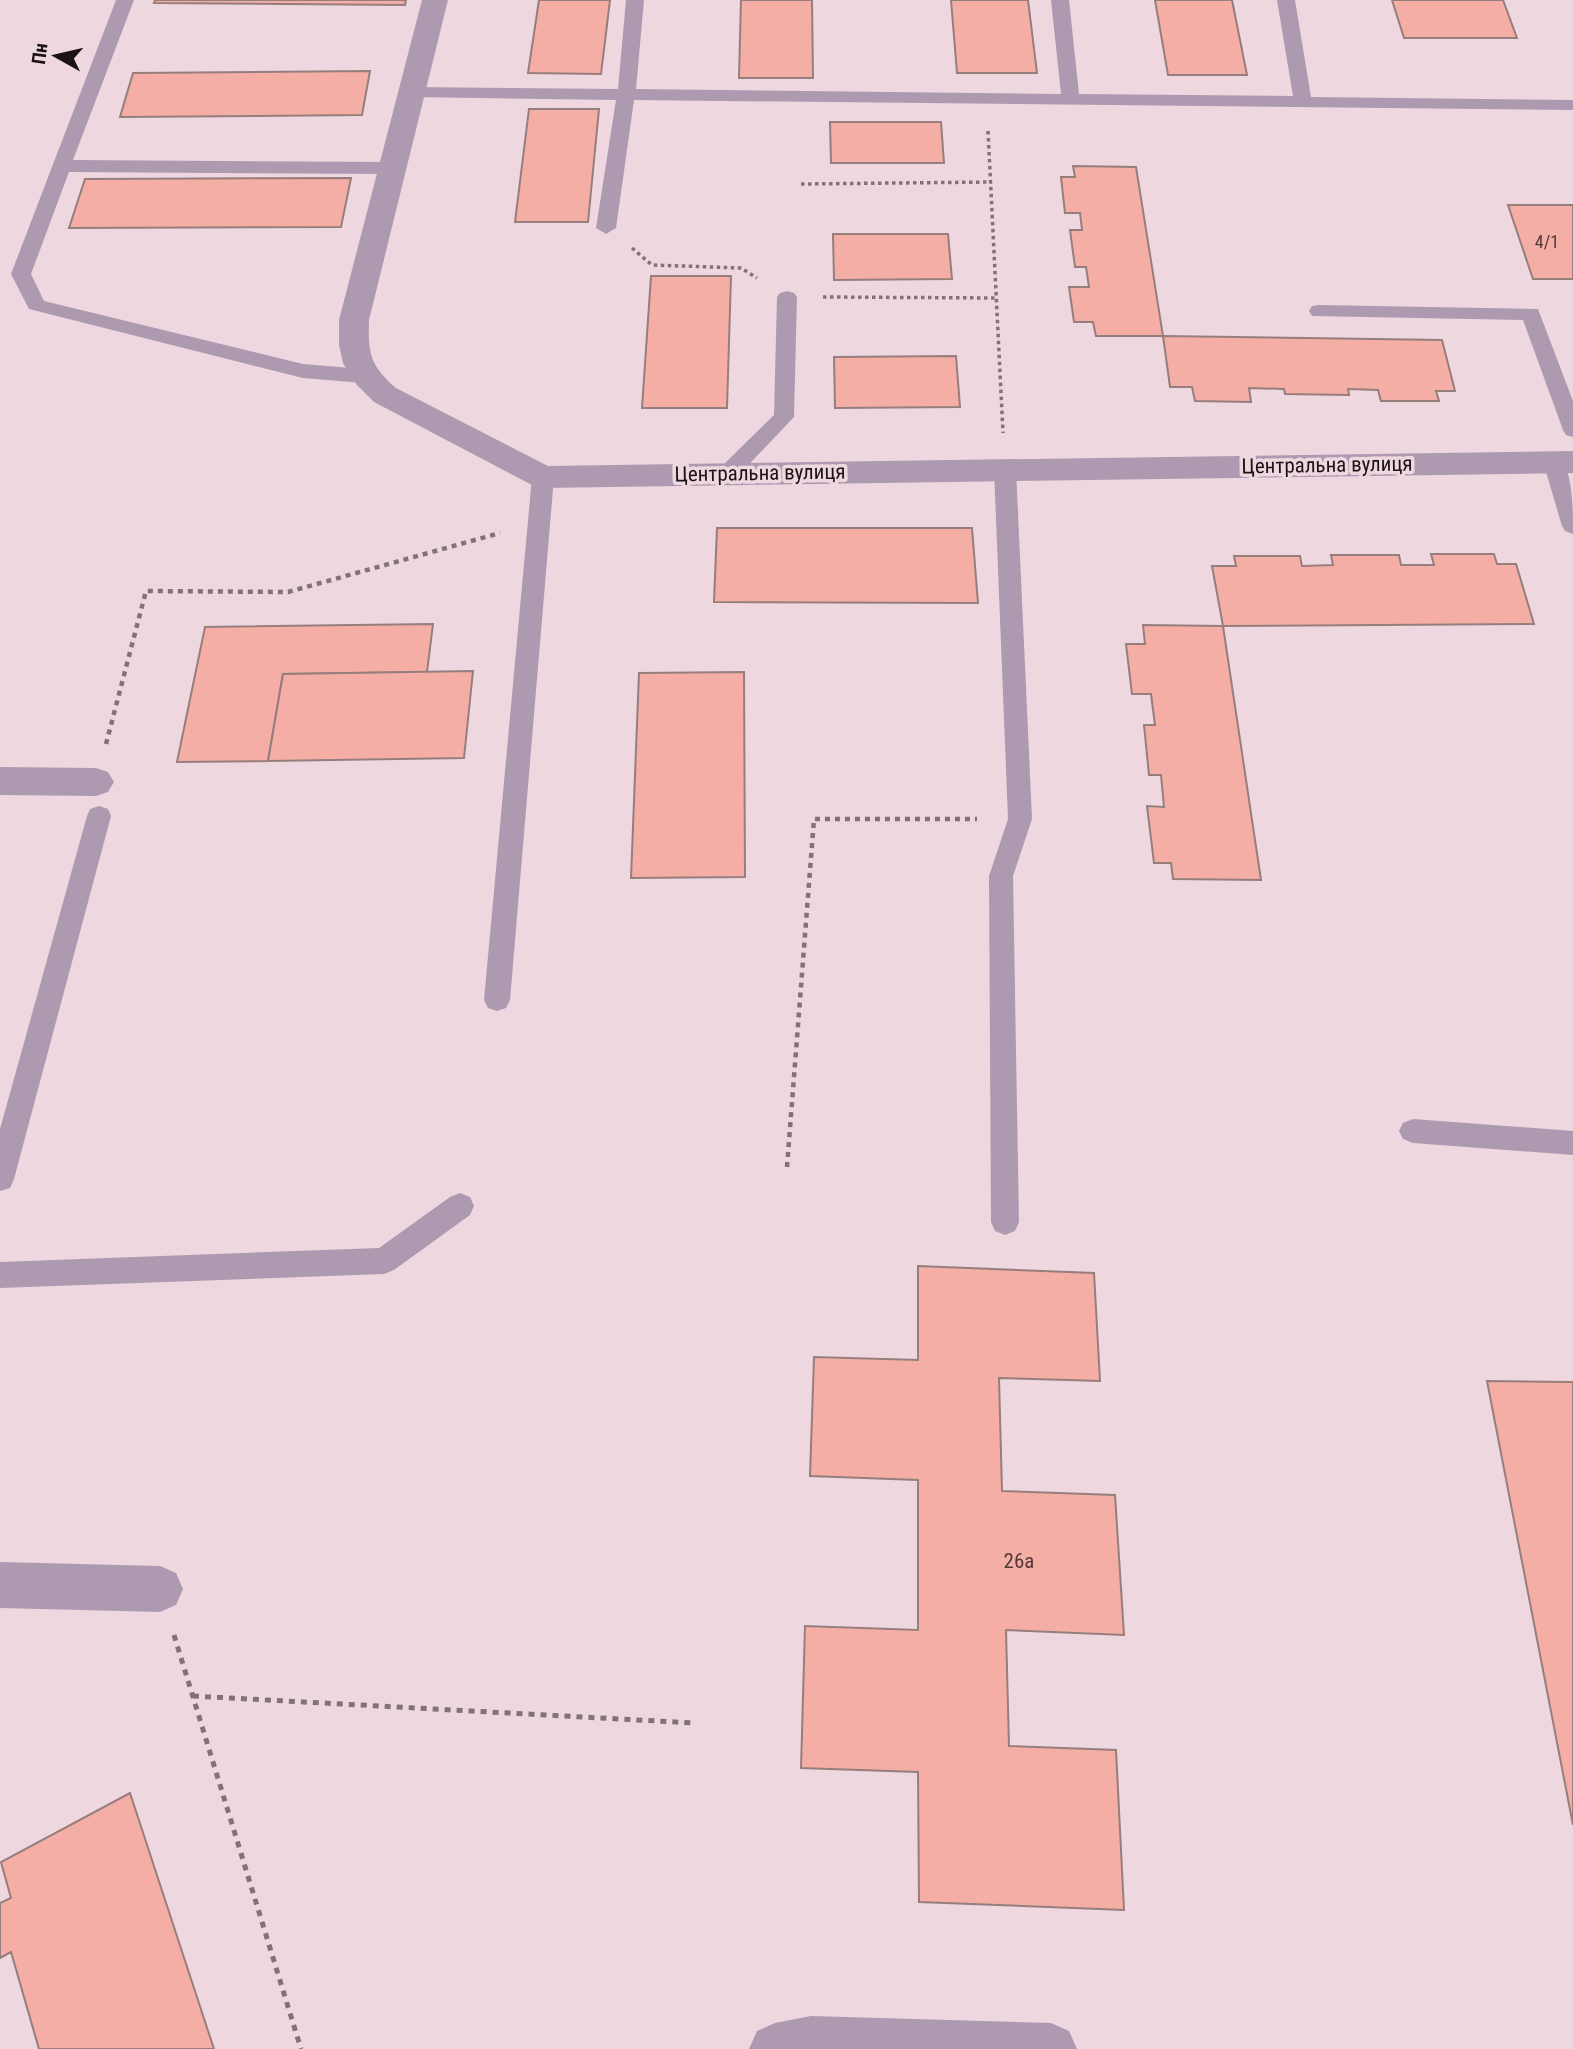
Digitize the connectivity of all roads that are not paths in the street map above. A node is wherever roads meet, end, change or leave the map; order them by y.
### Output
1 (125, 0) edge
2 (435, 0) edge
3 (635, 0) edge
4 (1060, 0) edge
5 (1286, 0) edge
6 (412, 92) junction
7 (626, 95) junction
8 (1070, 98) junction
9 (1303, 101) junction
10 (1573, 105) edge
11 (61, 166) junction
12 (392, 168) junction
13 (606, 228) road end
14 (787, 297) road end
15 (1319, 311) dead end
16 (363, 376) junction
17 (1573, 430) edge
18 (1564, 462) edge
19 (1005, 469) junction
20 (727, 474) junction
21 (543, 478) junction
22 (1573, 526) edge
23 (0, 781) edge
24 (96, 782) road end
25 (99, 816) dead end
26 (497, 1000) dead end
27 (1413, 1131) dead end
28 (1573, 1143) edge
29 (0, 1179) edge
30 (460, 1206) dead end
31 (1005, 1222) dead end
32 (0, 1275) edge
33 (0, 1585) edge
34 (160, 1589) road end
35 (775, 2049) edge
36 (1051, 2049) edge

1 - 11 lane
2 - 6 street
3 - 7 lane
4 - 8 lane
5 - 9 lane
6 - 7 lane
6 - 12 street
7 - 8 lane
7 - 13 lane
8 - 9 lane
9 - 10 lane
11 - 12 lane
11 - 16 lane
12 - 16 street
14 - 20 lane
15 - 17 lane
16 - 21 street, Центральна вулиця
18 - 19 street, Центральна вулиця
18 - 22 lane
19 - 20 street, Центральна вулиця
19 - 31 lane
20 - 21 street, Центральна вулиця
21 - 26 lane
23 - 24 street
25 - 29 lane
27 - 28 lane
30 - 32 lane
33 - 34 street
35 - 36 street

